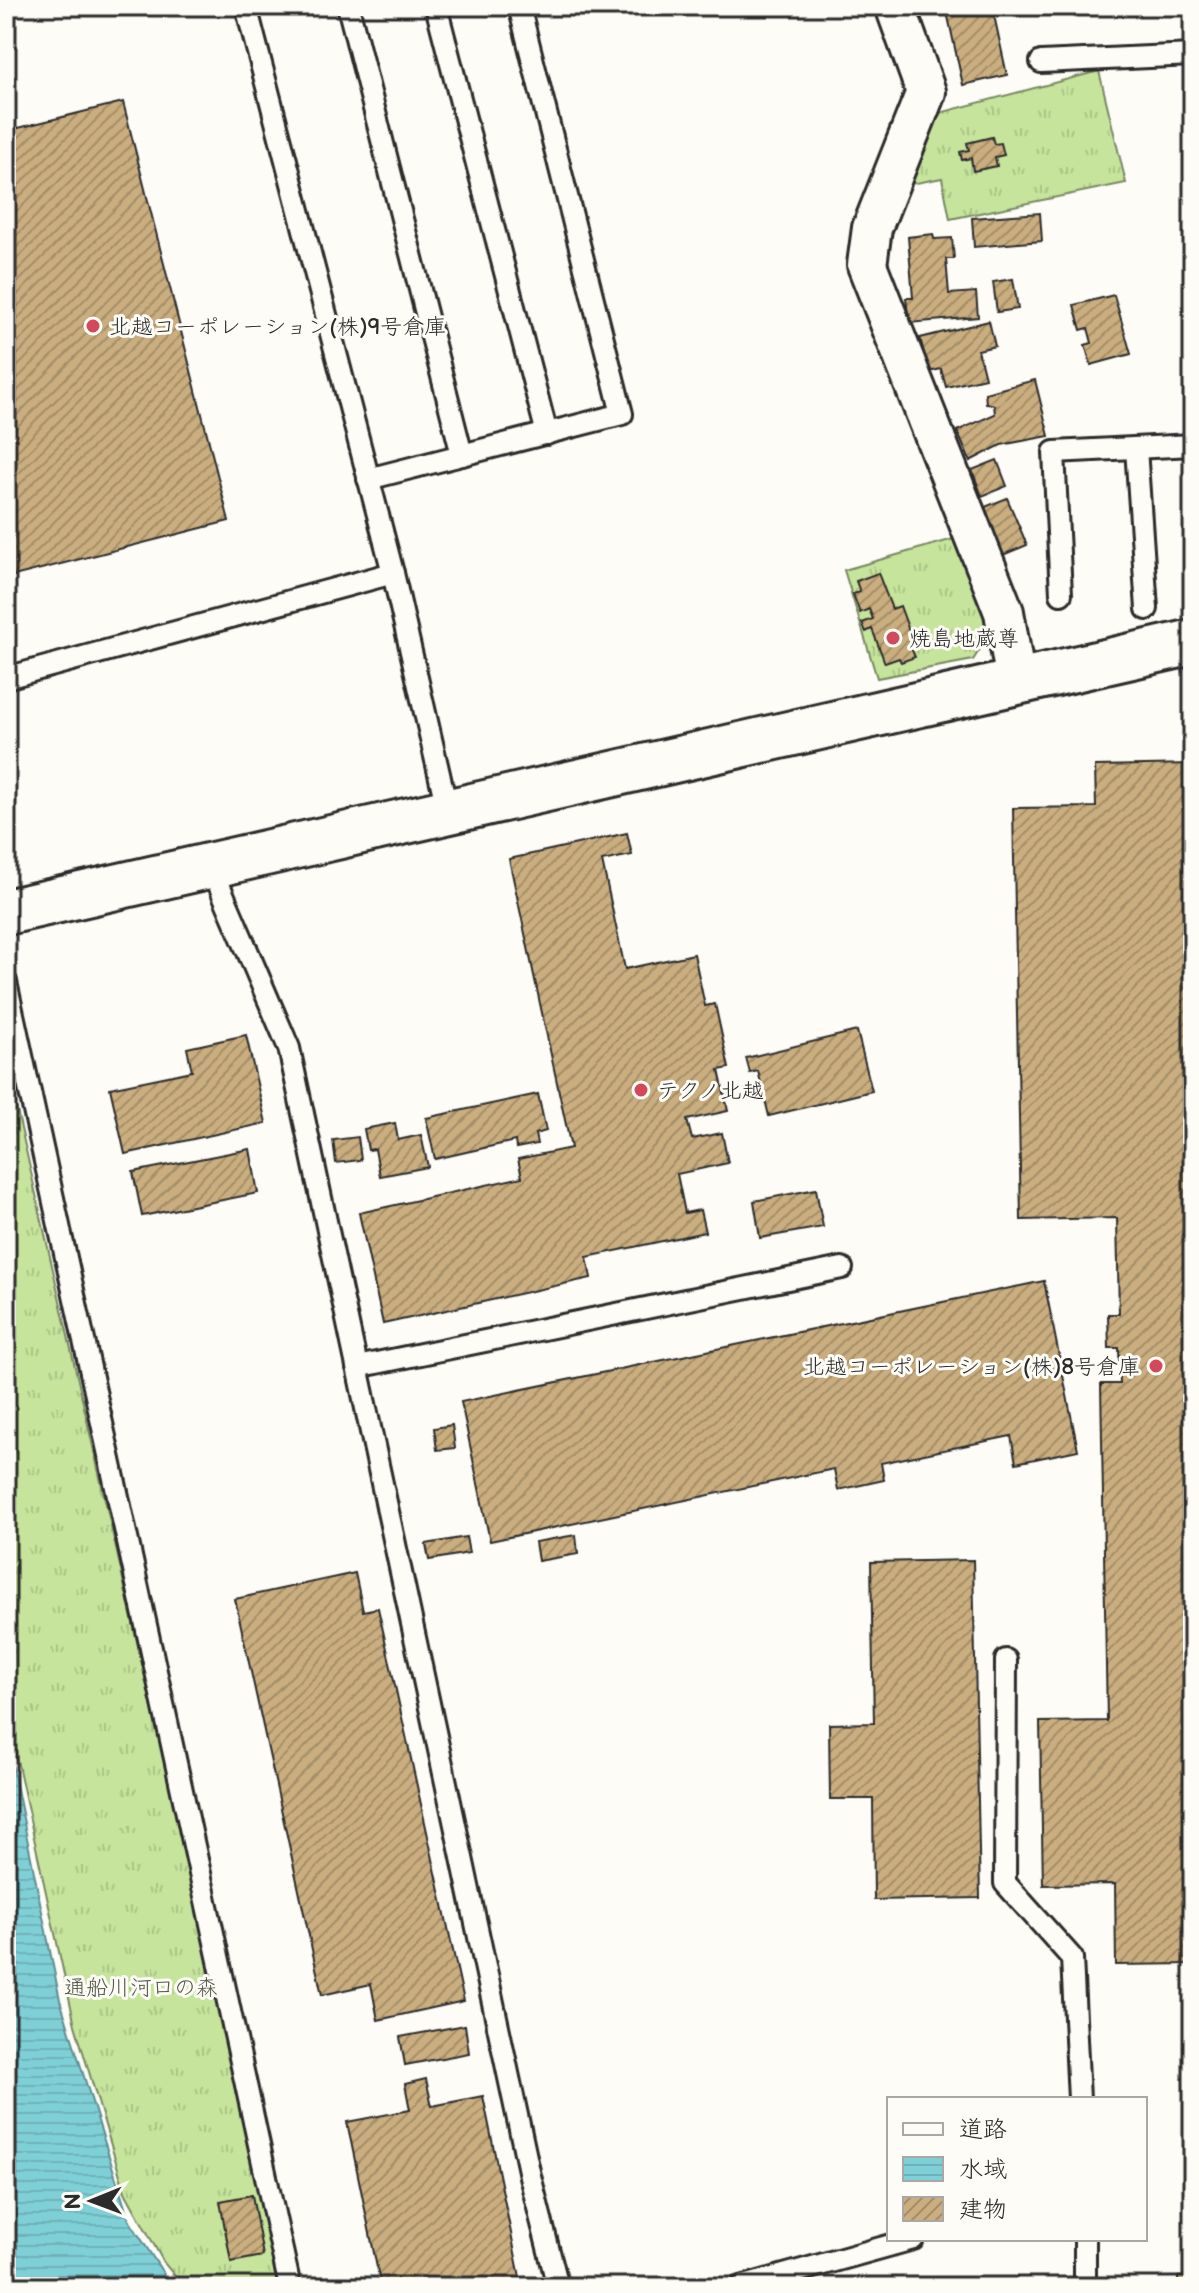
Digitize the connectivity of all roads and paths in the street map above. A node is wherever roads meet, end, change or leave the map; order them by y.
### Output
1 (246, 6) edge
2 (348, 6) edge
3 (436, 6) edge
4 (519, 6) edge
5 (895, 6) edge
6 (1193, 55) edge
7 (1041, 62) dead end
8 (547, 434) junction
9 (1193, 445) edge
10 (1136, 448) junction
11 (462, 455) junction
12 (368, 479) junction
13 (393, 573) junction
14 (1061, 594) dead end
15 (1147, 609) dead end
16 (1193, 642) edge
17 (6, 678) edge
18 (1016, 682) junction
19 (448, 813) junction
20 (211, 866) junction
21 (6, 912) edge
22 (6, 982) edge
23 (842, 1268) dead end
24 (357, 1367) junction
25 (1006, 1660) dead end
26 (1079, 2097) edge
27 (906, 2241) edge
28 (1085, 2241) edge
29 (290, 2287) edge
30 (558, 2287) edge
31 (741, 2287) edge
32 (1085, 2287) edge

1 - 12 lane
2 - 11 lane
3 - 8 lane
4 - 8 lane
5 - 18 street
6 - 7 lane
8 - 11 lane
9 - 10 lane
10 - 14 lane
10 - 15 lane
11 - 12 lane
12 - 13 lane
13 - 17 lane
13 - 19 lane
16 - 18 street
18 - 19 street
19 - 20 street
20 - 21 street
20 - 24 lane
22 - 29 lane
23 - 24 lane
24 - 30 lane
25 - 26 lane
27 - 31 lane
28 - 32 lane

